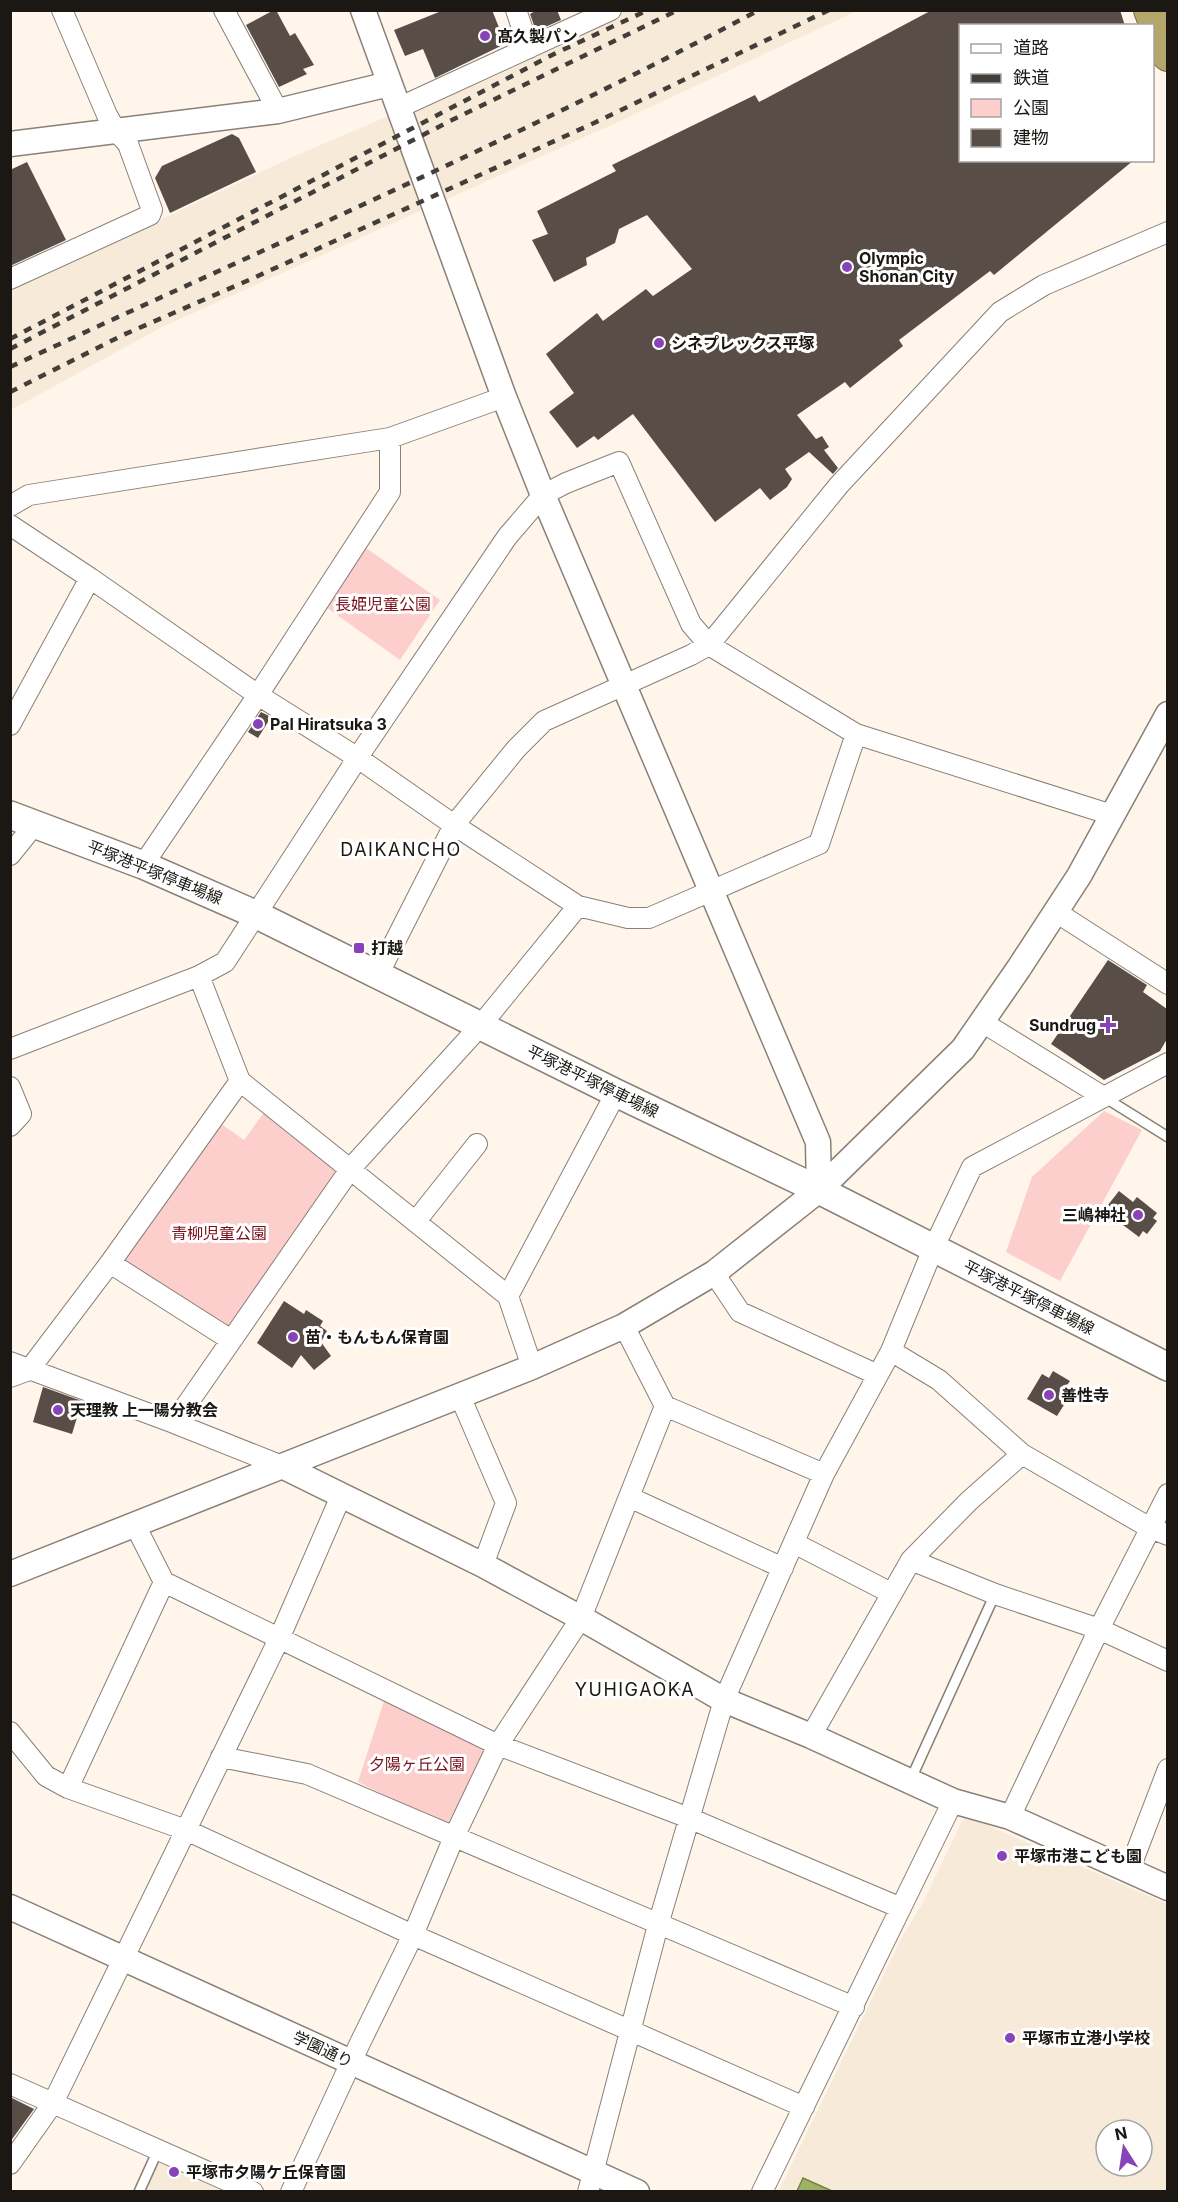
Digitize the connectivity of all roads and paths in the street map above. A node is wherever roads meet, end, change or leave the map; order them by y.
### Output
1 (62, 10) edge
2 (224, 10) edge
3 (363, 10) edge
4 (516, 10) edge
5 (611, 10) edge
6 (1150, 10) edge
7 (530, 48) junction
8 (1167, 56) edge
9 (389, 84) junction
10 (398, 108) junction
11 (278, 111) junction
12 (116, 130) junction
13 (10, 144) edge
14 (1167, 232) edge
15 (10, 279) edge
16 (504, 397) junction
17 (390, 438) junction
18 (543, 495) junction
19 (10, 506) edge
20 (10, 525) edge
21 (90, 578) junction
22 (709, 645) junction
23 (624, 684) junction
24 (258, 695) junction
25 (1167, 714) edge
26 (10, 725) edge
27 (856, 734) junction
28 (358, 758) junction
29 (1112, 815) junction
30 (23, 819) edge
31 (454, 825) junction
32 (10, 855) edge
33 (143, 865) junction
34 (712, 889) junction
35 (578, 906) junction
36 (1056, 912) junction
37 (257, 915) junction
38 (378, 975) junction
39 (199, 976) junction
40 (1167, 984) edge
41 (982, 1022) junction
42 (481, 1025) junction
43 (10, 1049) edge
44 (1167, 1063) edge
45 (240, 1081) junction
46 (10, 1087) edge
47 (616, 1093) junction
48 (1102, 1096) junction
49 (10, 1126) edge
50 (1167, 1137) edge
51 (477, 1144) dead end
52 (351, 1168) junction
53 (819, 1190) junction
54 (416, 1221) junction
55 (933, 1249) junction
56 (110, 1263) junction
57 (714, 1273) junction
58 (508, 1296) junction
59 (624, 1326) junction
60 (231, 1340) junction
61 (891, 1351) junction
62 (532, 1367) junction
63 (1167, 1367) edge
64 (17, 1369) edge
65 (878, 1375) junction
66 (460, 1396) junction
67 (665, 1406) junction
68 (174, 1423) junction
69 (1022, 1454) junction
70 (282, 1466) junction
71 (824, 1474) junction
72 (1167, 1494) edge
73 (341, 1496) junction
74 (628, 1497) junction
75 (135, 1525) junction
76 (1159, 1532) edge
77 (794, 1543) junction
78 (911, 1560) junction
79 (483, 1565) junction
80 (783, 1568) junction
81 (10, 1575) edge
82 (164, 1582) junction
83 (891, 1593) junction
84 (995, 1594) junction
85 (581, 1618) junction
86 (1099, 1629) junction
87 (279, 1639) junction
88 (1167, 1661) edge
89 (724, 1700) junction
90 (10, 1732) edge
91 (811, 1736) junction
92 (498, 1744) junction
93 (221, 1757) junction
94 (1167, 1769) edge
95 (910, 1781) junction
96 (68, 1788) junction
97 (953, 1800) junction
98 (1010, 1817) junction
99 (689, 1818) junction
100 (186, 1830) junction
101 (454, 1837) junction
102 (1129, 1871) junction
103 (1167, 1888) edge
104 (10, 1907) edge
105 (901, 1908) junction
106 (658, 1924) junction
107 (413, 1935) junction
108 (124, 1958) junction
109 (854, 2007) junction
110 (629, 2031) junction
111 (351, 2062) junction
112 (10, 2084) edge
113 (53, 2103) junction
114 (804, 2108) junction
115 (158, 2150) junction
116 (10, 2164) edge
117 (591, 2182) edge
118 (242, 2189) edge
119 (139, 2192) edge
120 (291, 2192) edge
121 (636, 2192) edge
122 (762, 2192) edge

1 - 12 street
2 - 11 street
3 - 9 street
4 - 7 street
5 - 7 street
6 - 8 highway
7 - 10 street
9 - 10 street
9 - 11 street
10 - 16 street
11 - 12 street
12 - 13 street
12 - 15 street
14 - 22 street
16 - 17 street
16 - 18 street
17 - 19 street
17 - 24 street
18 - 22 street
18 - 23 street
18 - 28 street
20 - 21 street
21 - 24 street
21 - 26 street
22 - 23 street
22 - 27 street
23 - 31 street
23 - 34 street
24 - 28 street
24 - 33 street
25 - 29 street
27 - 29 street
27 - 34 street
28 - 31 street
28 - 37 street
29 - 36 street
30 - 32 street
30 - 33 main road, 平塚港平塚停車場線
31 - 35 street
31 - 38 street
33 - 37 main road, 平塚港平塚停車場線
34 - 35 street
34 - 53 street
35 - 42 street
36 - 40 street
36 - 41 street
37 - 38 main road, 平塚港平塚停車場線
37 - 39 street
38 - 42 main road, 平塚港平塚停車場線
39 - 43 street
39 - 45 street
41 - 48 street
41 - 53 street
42 - 47 main road, 平塚港平塚停車場線
42 - 52 street
44 - 48 street
45 - 52 street
45 - 56 street
46 - 49 street
47 - 53 main road, 平塚港平塚停車場線
47 - 58 street
48 - 50 lane
48 - 55 street
51 - 54 street
52 - 54 street
52 - 60 street
53 - 55 main road, 平塚港平塚停車場線
53 - 57 street
54 - 58 street
55 - 61 street
55 - 63 main road, 平塚港平塚停車場線
56 - 60 street
56 - 64 street
57 - 59 street
57 - 65 street
58 - 62 street
59 - 62 street
59 - 67 street
60 - 68 street
61 - 65 street
61 - 69 street
62 - 66 street
64 - 68 street
65 - 71 street
66 - 70 street
66 - 79 street
67 - 71 street
67 - 74 street
68 - 70 street
69 - 76 street
69 - 78 street
70 - 73 street
70 - 75 street
71 - 77 street
72 - 76 street
73 - 79 street
73 - 87 street
74 - 80 street
74 - 85 street
75 - 81 street
75 - 82 street
76 - 86 street
77 - 80 street
77 - 83 street
78 - 83 street
78 - 84 street
79 - 85 street
80 - 89 street
82 - 87 street
82 - 96 street
83 - 91 street
84 - 86 street
84 - 95 lane
85 - 89 street
85 - 92 street
86 - 88 street
86 - 98 street
87 - 92 street
87 - 93 street
89 - 91 street
89 - 99 street
90 - 96 street
91 - 95 street
92 - 99 street
92 - 101 street
93 - 100 street
93 - 101 street
94 - 102 street
95 - 97 street
96 - 100 street
97 - 98 street
97 - 105 street
98 - 102 street
99 - 105 street
99 - 106 street
100 - 107 street
100 - 108 street
101 - 106 street
101 - 107 street
102 - 103 street
104 - 108 street, 学園通り
105 - 109 street
106 - 109 street
106 - 110 street
107 - 110 street
107 - 111 street
108 - 111 street, 学園通り
108 - 113 street
109 - 114 street
110 - 114 street
110 - 117 street
111 - 117 street, 学園通り
111 - 120 street
112 - 113 street
113 - 115 street
113 - 116 street
114 - 122 street
115 - 118 street
115 - 119 lane
117 - 121 street, 学園通り

